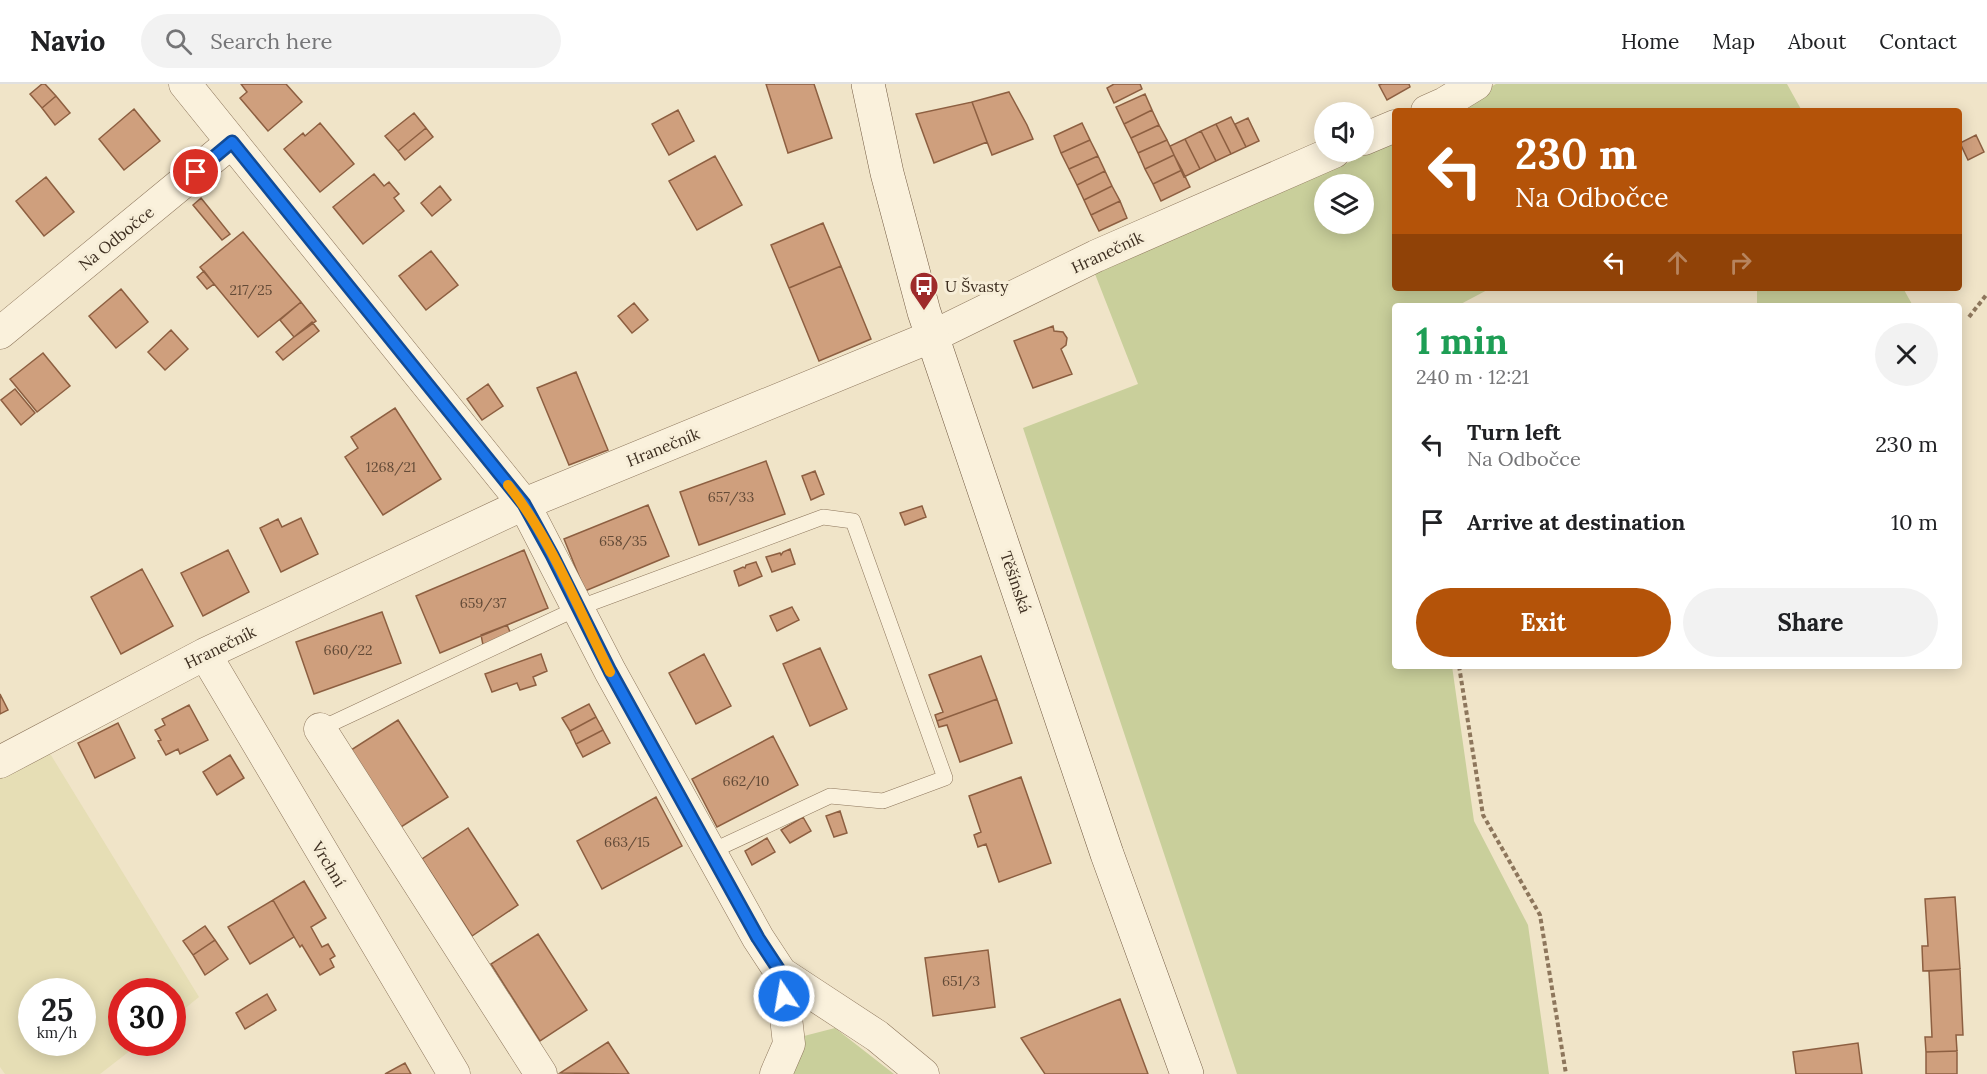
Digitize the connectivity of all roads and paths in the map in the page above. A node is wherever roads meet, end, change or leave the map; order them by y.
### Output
1 (185, 84) edge
2 (868, 84) edge
3 (1476, 84) edge
4 (1434, 108) edge
5 (1392, 127) edge
6 (1374, 135) edge
7 (232, 142) junction
8 (1314, 161) edge
9 (1987, 294) edge
10 (1969, 317) dead end
11 (0, 333) edge
12 (933, 336) junction
13 (524, 504) junction
14 (578, 608) junction
15 (205, 654) junction
16 (1459, 669) edge
17 (320, 729) joint
18 (0, 762) edge
19 (710, 852) junction
20 (781, 973) junction
21 (534, 1072) edge
22 (454, 1074) edge
23 (776, 1074) edge
24 (923, 1074) edge
25 (1187, 1074) edge
26 (1566, 1074) edge

1 - 7 street
2 - 12 main road, Těšínská
3 - 4 street
5 - 6 street
7 - 11 street, Na Odbočce
7 - 13 street
8 - 12 street, Hranečník
9 - 10 path
12 - 13 street, Hranečník
12 - 25 main road, Těšínská
13 - 14 street
13 - 15 street, Hranečník
14 - 17 lane
14 - 19 street
14 - 19 lane
15 - 18 street, Hranečník
15 - 22 street, Vrchní
16 - 26 path
17 - 21 street
19 - 20 street
20 - 23 street
20 - 24 street

